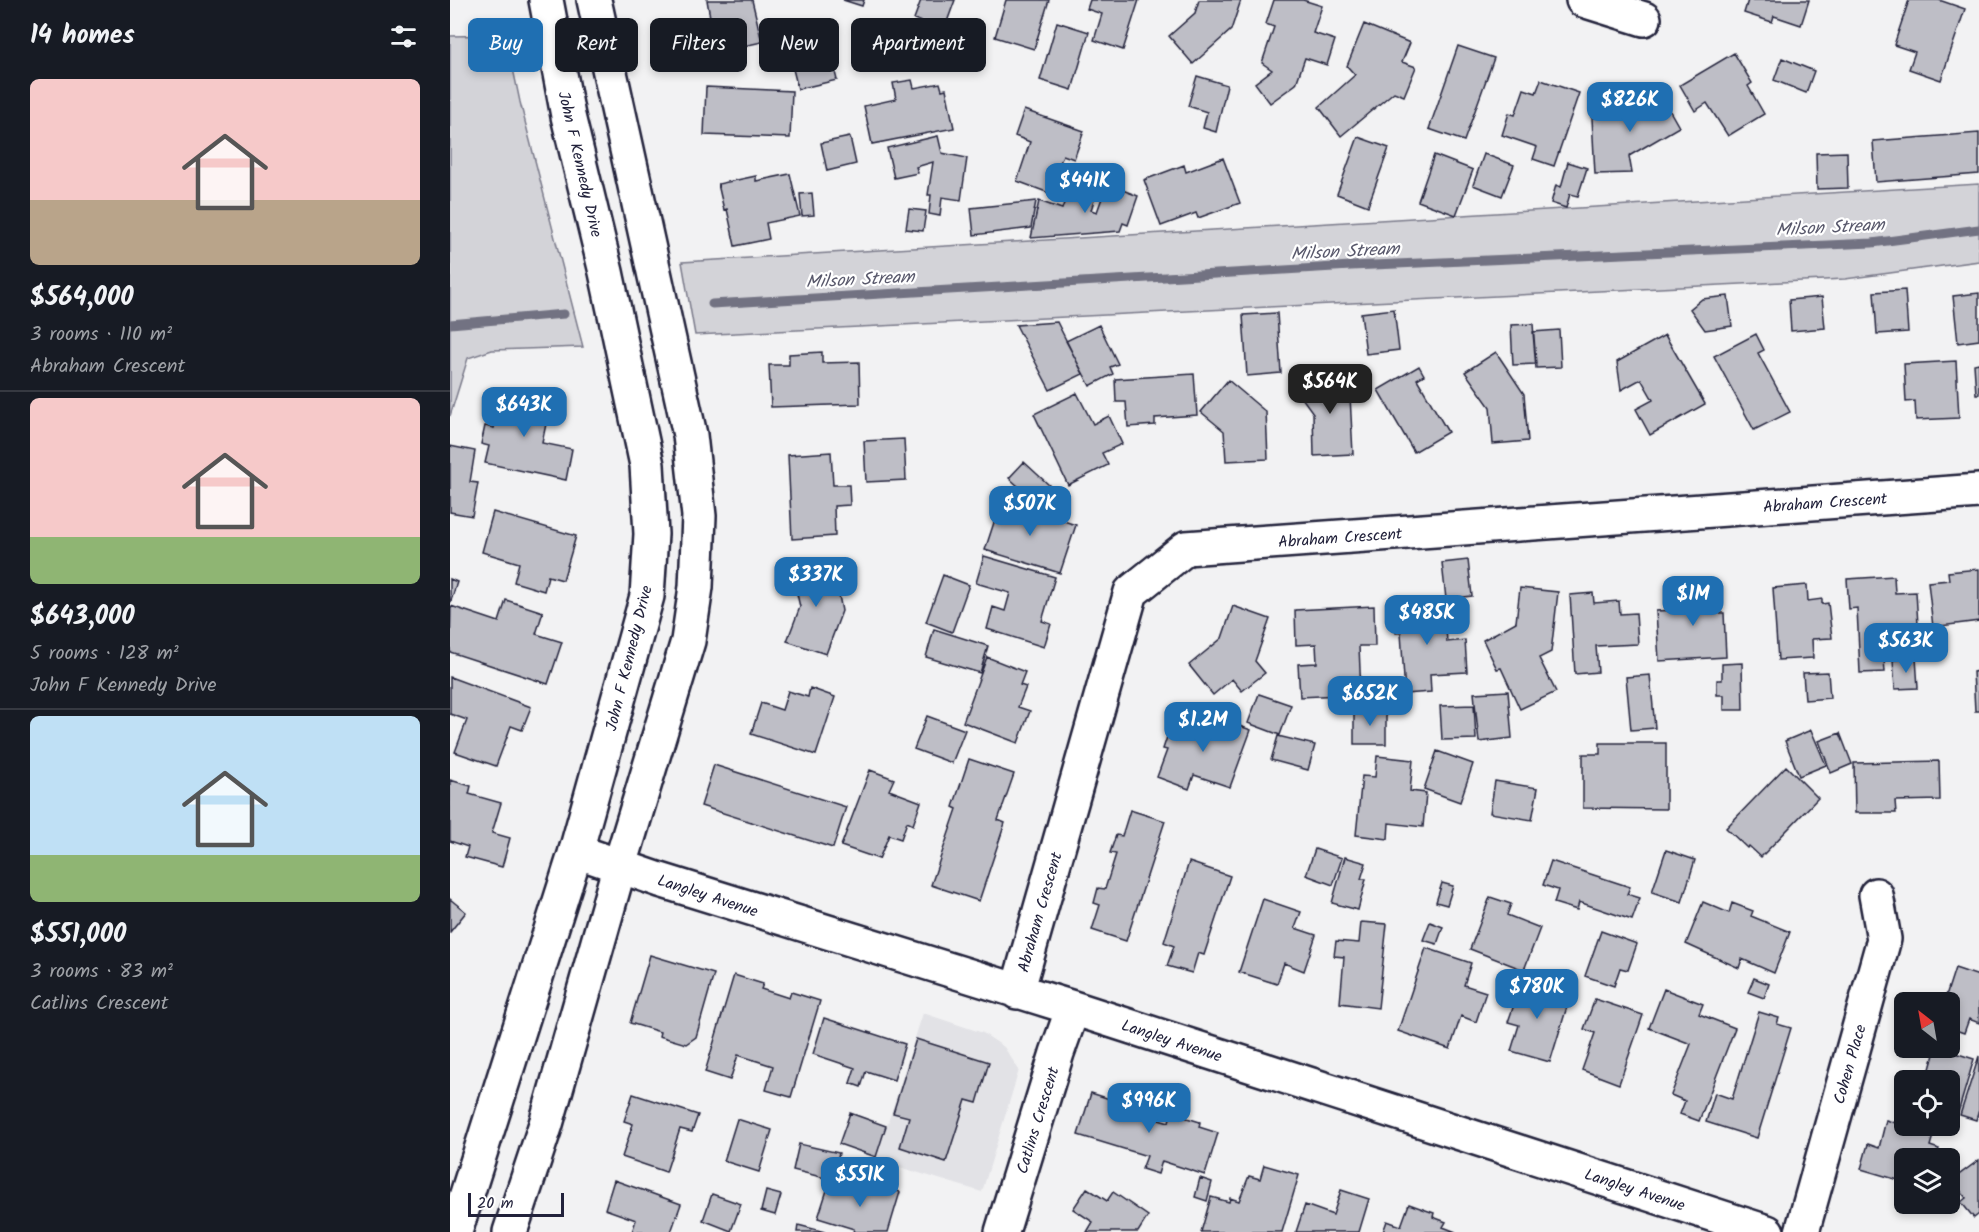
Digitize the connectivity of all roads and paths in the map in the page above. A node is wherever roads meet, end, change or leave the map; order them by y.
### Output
1 (546, 0) edge
2 (594, 0) edge
3 (1583, 0) edge
4 (1644, 19) dead end
5 (1979, 491) edge
6 (576, 851) junction
7 (620, 866) junction
8 (1876, 895) dead end
9 (1017, 992) junction
10 (1073, 1008) junction
11 (455, 1232) edge
12 (510, 1232) edge
13 (1002, 1232) edge
14 (1767, 1232) edge
15 (1802, 1232) edge

1 - 6 street, John F Kennedy Drive
2 - 7 street
3 - 4 street
5 - 9 street, Abraham Crescent
6 - 7 street, Langley Avenue
6 - 11 street, John F Kennedy Drive
7 - 9 street, Langley Avenue
7 - 12 street
8 - 15 street, Cohen Place
9 - 10 street, Langley Avenue
10 - 13 street, Catlins Crescent
10 - 14 street, Langley Avenue

